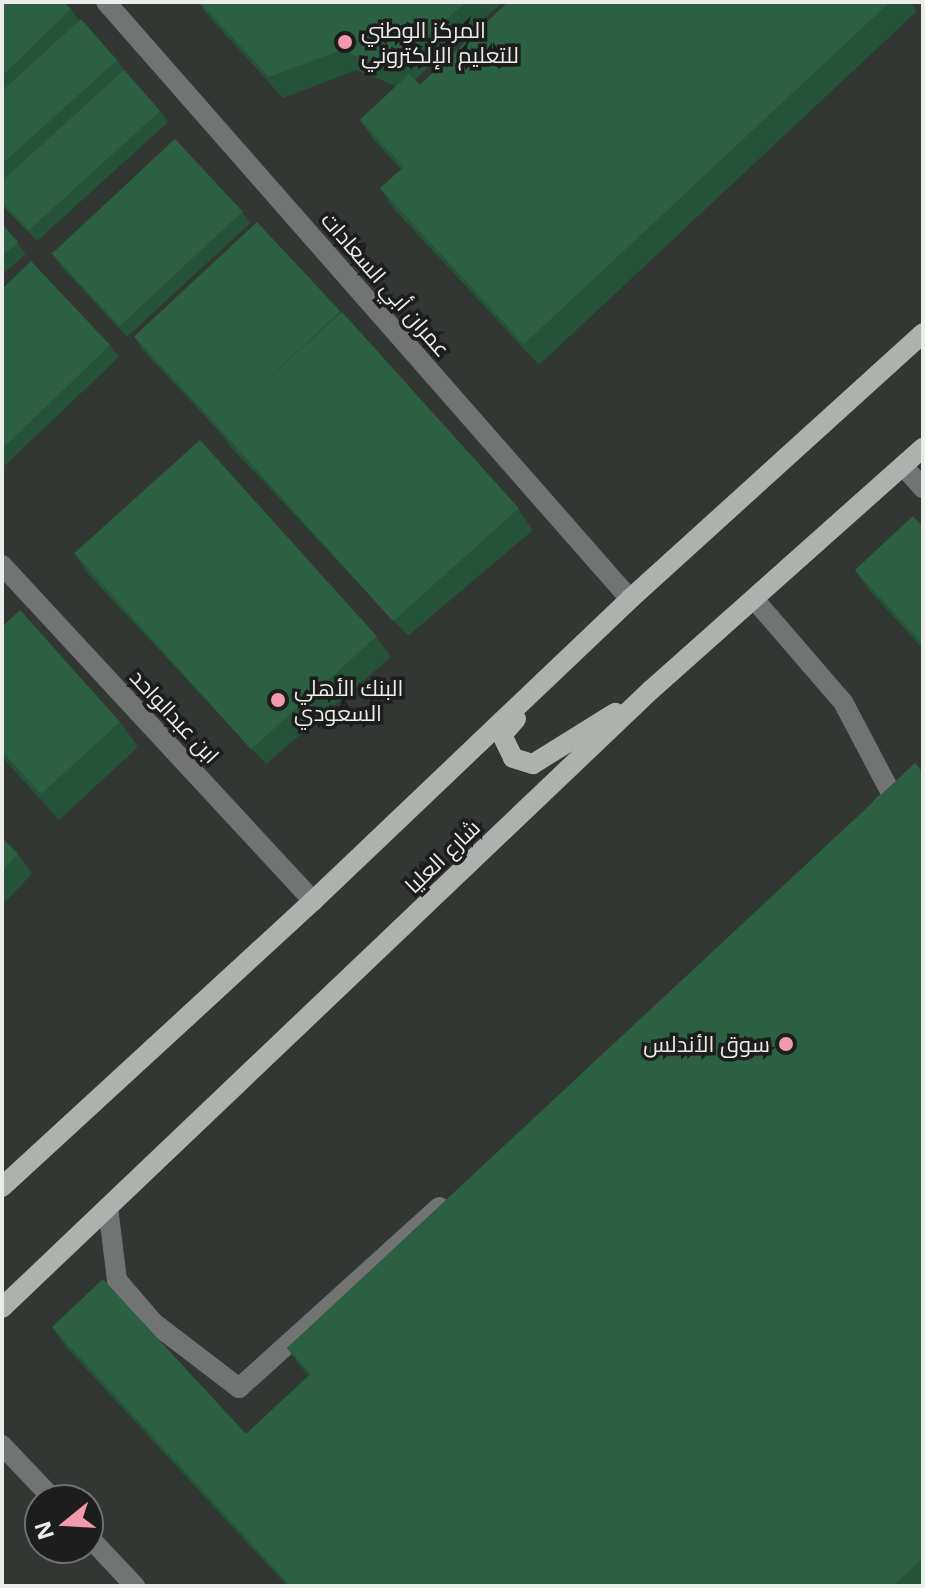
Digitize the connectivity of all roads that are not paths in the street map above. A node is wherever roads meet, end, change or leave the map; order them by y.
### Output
1 (106, 2) edge
2 (923, 333) edge
3 (923, 448) edge
4 (903, 466) junction
5 (923, 488) edge
6 (2, 565) edge
7 (34, 599) junction
8 (630, 599) junction
9 (754, 599) junction
10 (13, 620) edge
11 (571, 656) junction
12 (651, 690) junction
13 (870, 818) edge
14 (313, 901) junction
15 (2, 1187) edge
16 (461, 1188) edge
17 (108, 1207) junction
18 (2, 1308) edge
19 (2, 1445) edge
20 (39, 1484) edge
21 (104, 1553) edge
22 (135, 1586) edge

1 - 8 street, عمران أبي السعادات
2 - 8 main road
3 - 4 main road, شارع العليا
4 - 5 street
4 - 9 main road, شارع العليا
6 - 7 street, ابن عبدالواحد
7 - 10 street
7 - 14 street, ابن عبدالواحد
8 - 11 main road
9 - 12 main road, شارع العليا
9 - 13 street
11 - 12 main road
11 - 14 main road
12 - 17 main road, شارع العليا
14 - 15 main road
16 - 17 street
17 - 18 main road, شارع العليا
19 - 20 street
21 - 22 street

